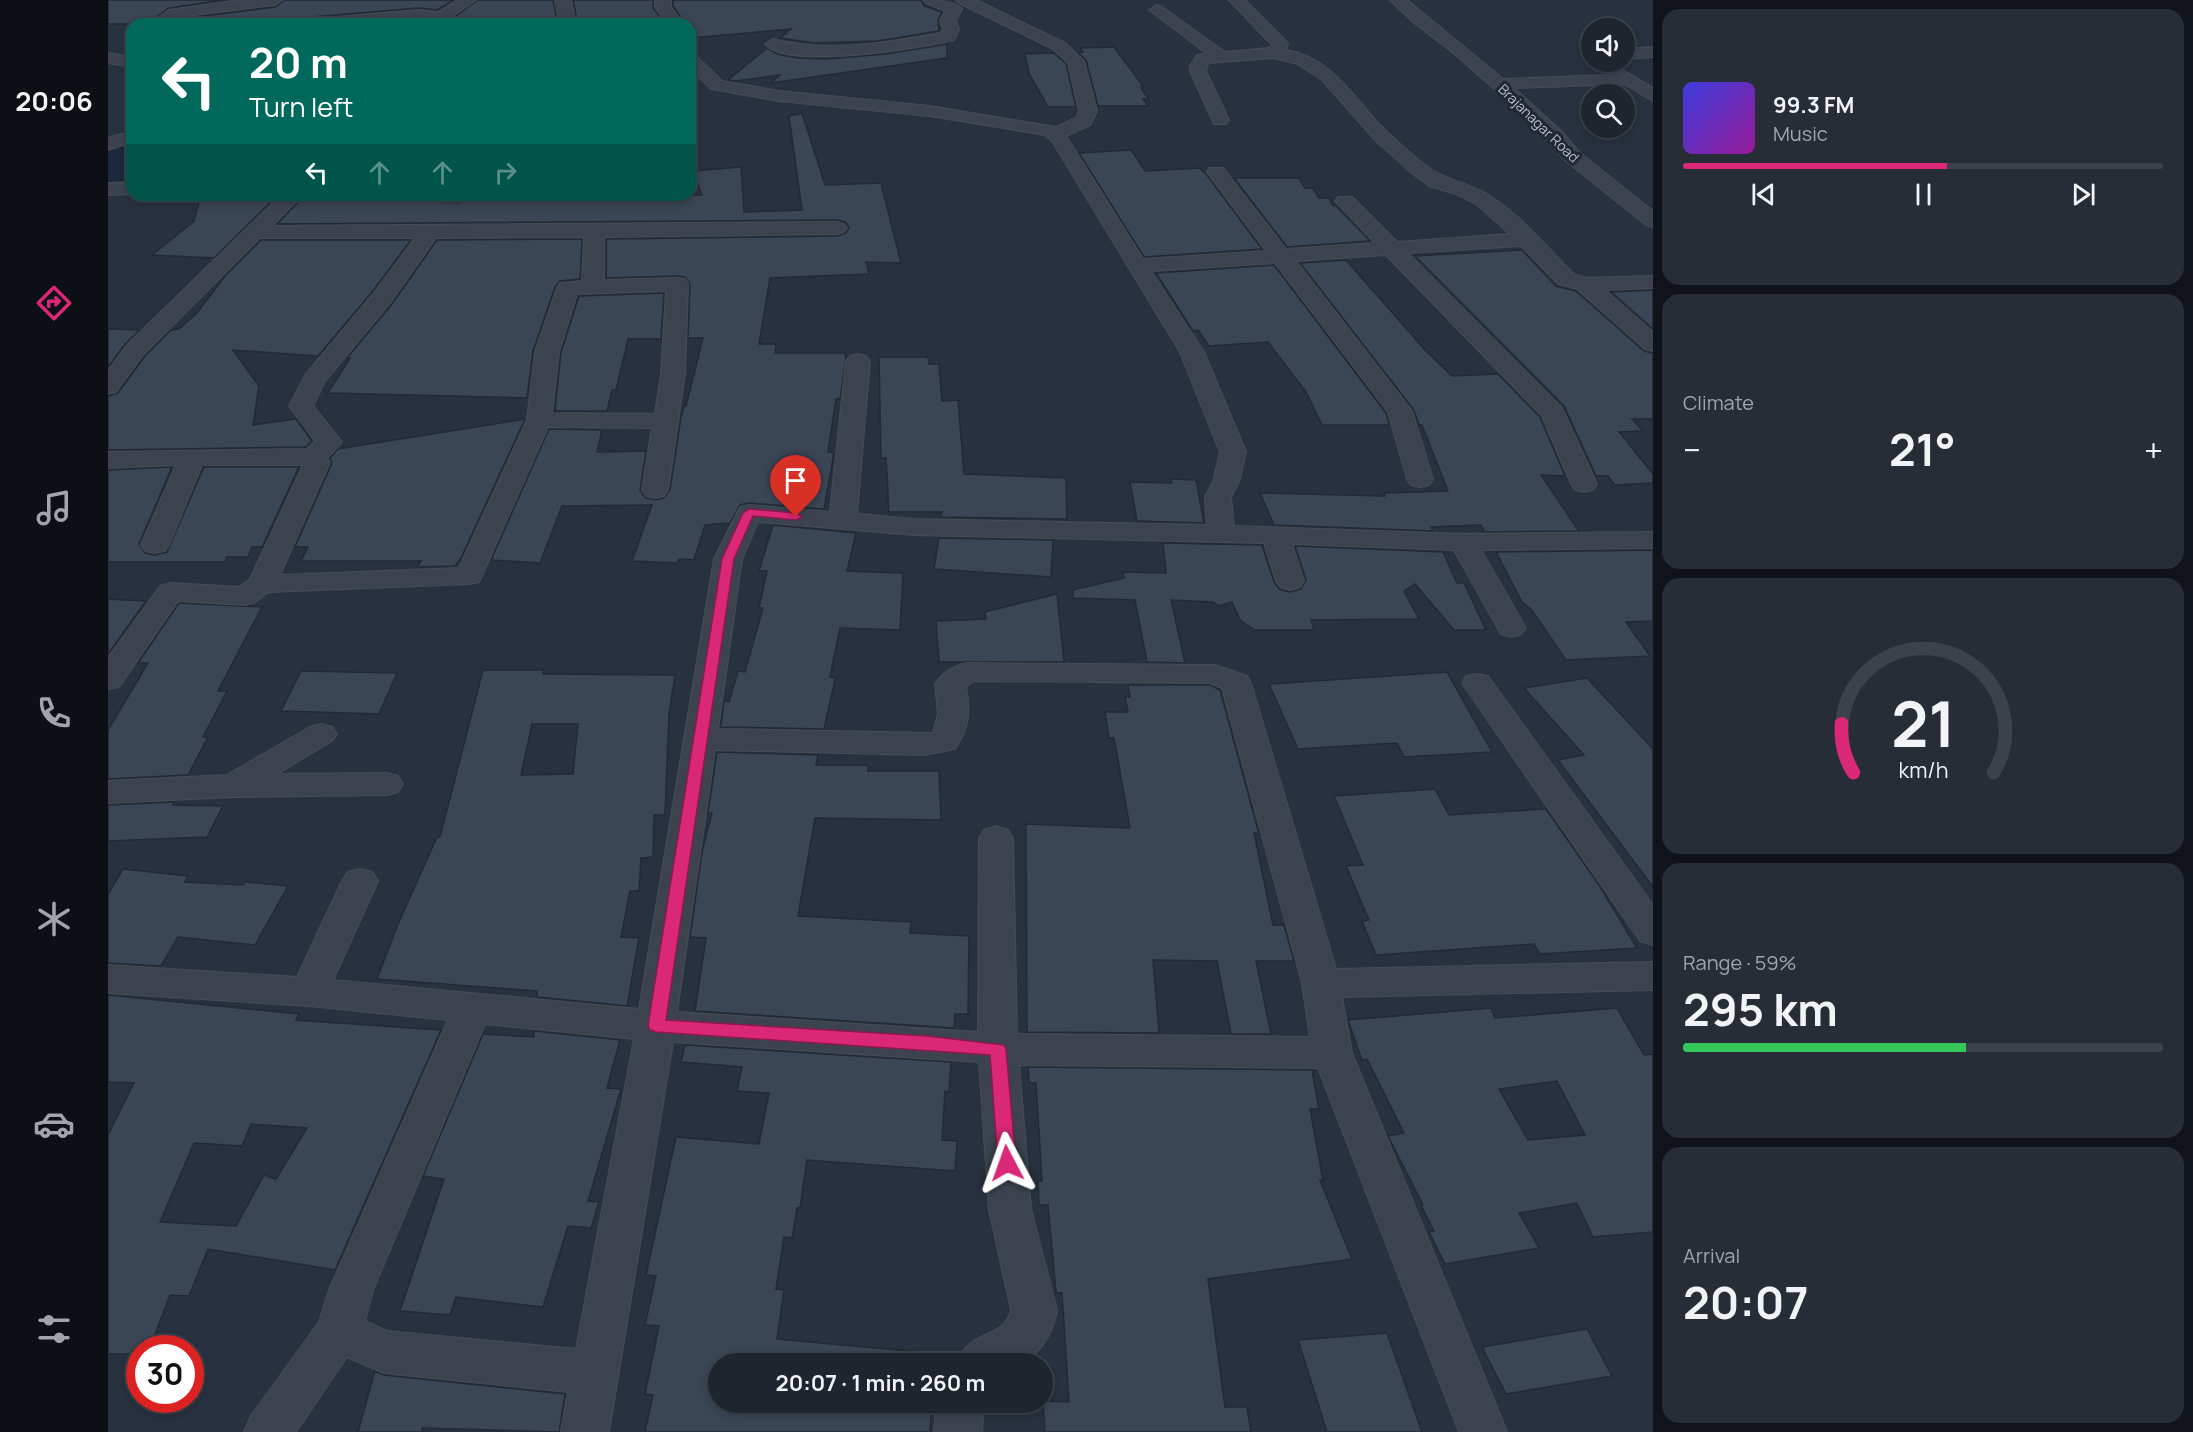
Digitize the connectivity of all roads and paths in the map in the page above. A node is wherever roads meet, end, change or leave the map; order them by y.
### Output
1 (274, 0) edge
2 (468, 0) edge
3 (563, 0) edge
4 (663, 0) edge
5 (931, 0) edge
6 (964, 0) edge
7 (1237, 0) edge
8 (1398, 0) edge
9 (1156, 10) dead end
10 (166, 18) edge
11 (383, 18) edge
12 (429, 18) edge
13 (439, 18) edge
14 (567, 18) edge
15 (671, 18) edge
16 (773, 44) dead end
17 (1653, 52) edge
18 (1273, 53) junction
19 (1635, 53) edge
20 (1219, 55) junction
21 (108, 58) edge
22 (126, 61) edge
23 (696, 65) edge
24 (1617, 72) edge
25 (1628, 79) junction
26 (1499, 84) junction
27 (1653, 96) edge
28 (1220, 120) dead end
29 (1055, 134) junction
30 (126, 138) edge
31 (108, 144) edge
32 (1216, 172) dead end
33 (126, 188) edge
34 (108, 189) edge
35 (286, 201) edge
36 (1345, 201) dead end
37 (1653, 221) edge
38 (837, 228) dead end
39 (594, 231) junction
40 (255, 232) junction
41 (430, 232) junction
42 (1526, 239) junction
43 (1391, 248) junction
44 (1279, 256) junction
45 (1137, 266) junction
46 (1653, 282) edge
47 (1585, 284) junction
48 (593, 287) junction
49 (1653, 344) edge
50 (858, 361) dead end
51 (108, 387) edge
52 (539, 420) junction
53 (664, 421) junction
54 (192, 457) junction
55 (314, 457) junction
56 (108, 460) edge
57 (1420, 478) dead end
58 (1584, 484) dead end
59 (655, 490) dead end
60 (843, 521) junction
61 (1221, 534) junction
62 (1275, 534) junction
63 (1653, 540) edge
64 (1463, 542) junction
65 (155, 544) dead end
66 (1290, 580) dead end
67 (262, 584) junction
68 (1511, 628) dead end
69 (108, 680) edge
70 (1477, 683) dead end
71 (321, 734) dead end
72 (701, 739) junction
73 (386, 784) dead end
74 (234, 786) junction
75 (108, 792) edge
76 (996, 838) dead end
77 (360, 881) dead end
78 (1653, 932) edge
79 (1653, 976) edge
80 (108, 979) edge
81 (1321, 983) junction
82 (309, 992) junction
83 (473, 1008) junction
84 (656, 1026) junction
85 (998, 1049) junction
86 (1332, 1053) junction
87 (339, 1331) junction
88 (998, 1353) edge
89 (596, 1373) junction
90 (959, 1413) edge
91 (268, 1432) edge
92 (585, 1432) edge
93 (958, 1432) edge
94 (1483, 1432) edge

1 - 10 street
2 - 13 street
3 - 14 street
4 - 15 street
5 - 16 street
6 - 29 street
7 - 18 street
8 - 26 street, Brajanagar Road
9 - 20 street
11 - 12 street
17 - 19 street
18 - 20 street
18 - 42 street
20 - 28 street
21 - 22 street
23 - 29 street
24 - 25 street
25 - 26 street
25 - 27 street
26 - 37 street, Brajanagar Road
29 - 45 street
30 - 31 street
32 - 44 street
33 - 34 street
35 - 40 street
36 - 43 street
38 - 39 street
39 - 41 street
39 - 48 street
40 - 41 street
40 - 51 street
41 - 55 street
42 - 43 street
42 - 47 street
43 - 44 street
43 - 58 street
44 - 45 street
44 - 57 street
45 - 61 street
46 - 47 street
47 - 49 street
48 - 52 street
48 - 53 street
50 - 60 street
52 - 53 street
52 - 67 street
53 - 59 street
54 - 55 street
54 - 56 street
54 - 65 street
55 - 67 street
60 - 61 street
60 - 72 street
61 - 62 street
62 - 64 street
62 - 66 street
63 - 64 street
64 - 68 street
67 - 69 street
70 - 78 street
71 - 74 street
72 - 81 street
72 - 84 street
73 - 74 street
74 - 75 street
76 - 85 street
77 - 82 street
79 - 81 street
80 - 82 street
81 - 86 street
82 - 83 street
83 - 84 street
83 - 87 street
84 - 85 street
84 - 89 street
85 - 86 street
85 - 88 street
86 - 94 street
87 - 89 street
87 - 91 street
89 - 92 street
90 - 93 street

